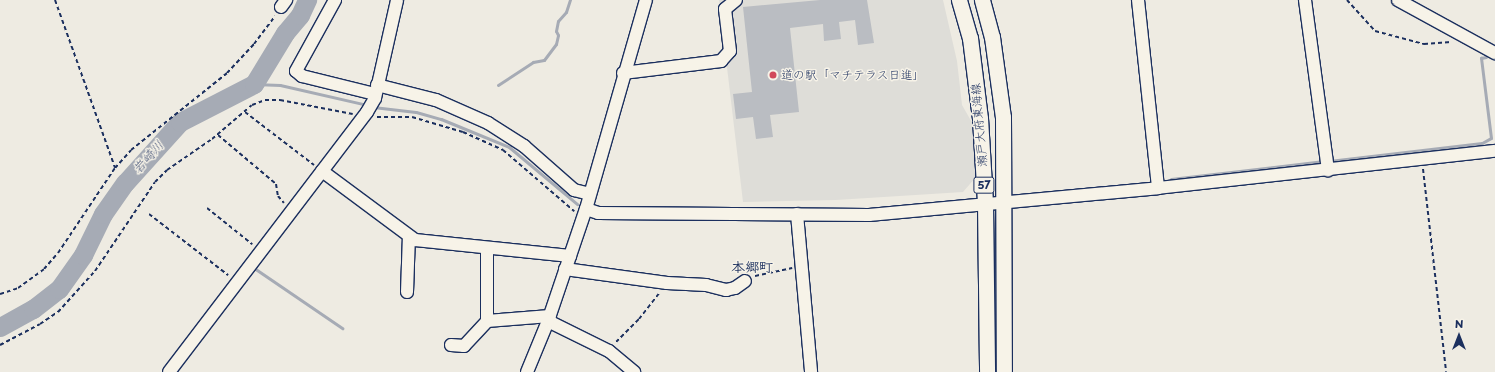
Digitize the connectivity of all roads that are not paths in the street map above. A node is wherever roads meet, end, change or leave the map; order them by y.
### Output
1 (335, 0) edge
2 (397, 0) edge
3 (646, 0) edge
4 (736, 0) edge
5 (959, 0) edge
6 (982, 0) edge
7 (1138, 0) edge
8 (1305, 0) edge
9 (1398, 0) edge
10 (1495, 53) edge
11 (623, 73) junction
12 (376, 92) junction
13 (1495, 151) edge
14 (1328, 170) junction
15 (322, 171) junction
16 (1158, 188) junction
17 (590, 194) junction
18 (1004, 200) junction
19 (985, 203) junction
20 (583, 214) junction
21 (797, 214) junction
22 (409, 236) junction
23 (487, 248) junction
24 (570, 256) junction
25 (565, 270) junction
26 (746, 281) road end
27 (407, 292) dead end
28 (549, 318) junction
29 (488, 321) junction
30 (451, 345) dead end
31 (169, 372) edge
32 (527, 372) edge
33 (634, 372) edge
34 (811, 372) edge
35 (987, 372) edge
36 (1004, 372) edge

1 - 12 street
2 - 12 street
3 - 11 street
4 - 11 street
5 - 19 main road, 瀬戸大府東海線 / 57
6 - 18 main road, 瀬戸大府東海線 / 57
7 - 16 street
8 - 14 street
9 - 10 street
11 - 17 street
12 - 15 street
12 - 17 street
13 - 14 street
14 - 16 street
15 - 22 street
15 - 31 street
16 - 18 street
17 - 20 street
18 - 19 street
18 - 36 main road, 瀬戸大府東海線 / 57
19 - 21 street
19 - 35 main road, 瀬戸大府東海線 / 57
20 - 21 street
20 - 24 street
21 - 34 street
22 - 23 street
22 - 27 street
23 - 24 street
23 - 29 street
24 - 25 street
25 - 26 street
25 - 28 street
28 - 29 street
28 - 32 street
28 - 33 street
29 - 30 street

